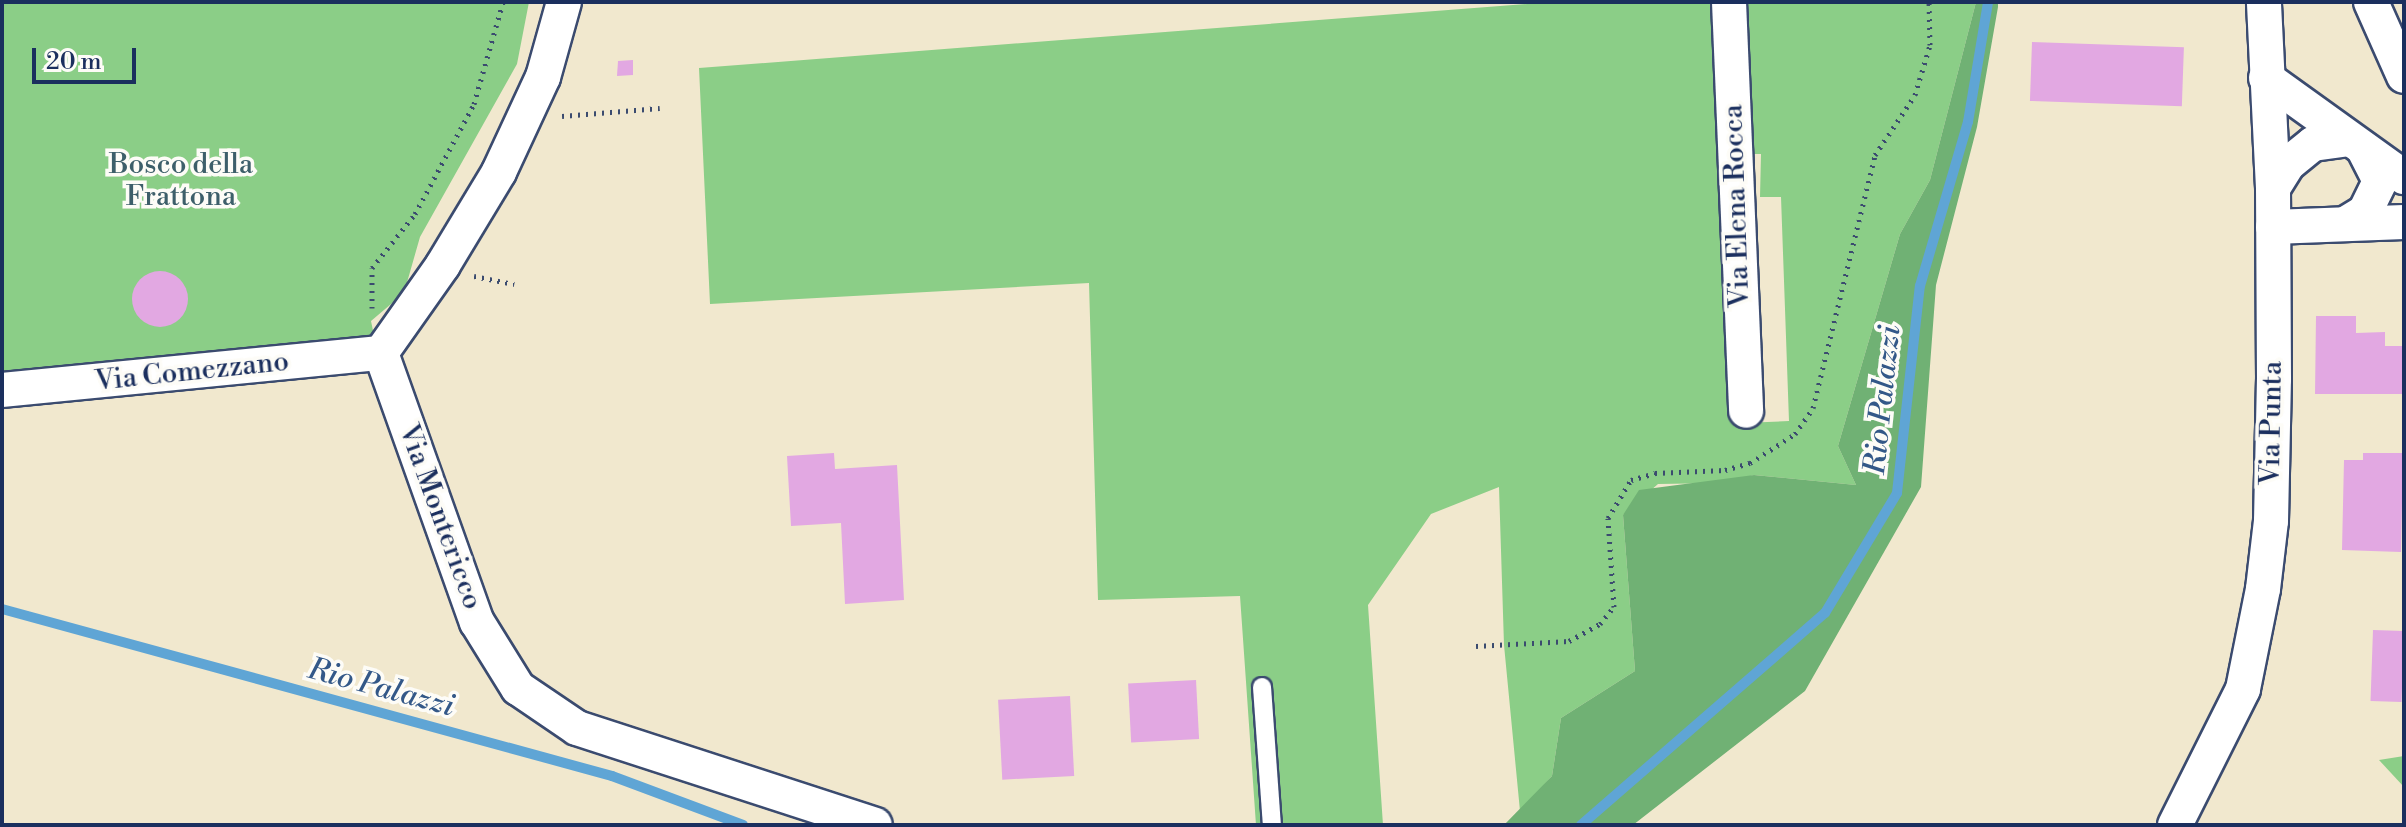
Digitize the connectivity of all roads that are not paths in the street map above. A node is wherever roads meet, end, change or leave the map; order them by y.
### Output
1 (564, 2) edge
2 (1729, 2) edge
3 (2264, 2) edge
4 (2371, 2) edge
5 (2404, 76) edge
6 (2266, 78) junction
7 (2356, 144) junction
8 (2404, 177) edge
9 (2273, 188) junction
10 (2404, 222) edge
11 (2345, 224) junction
12 (2273, 227) junction
13 (381, 353) junction
14 (2, 390) edge
15 (1746, 411) dead end
16 (1262, 687) dead end
17 (875, 825) edge
18 (1272, 825) edge
19 (2175, 825) edge

1 - 13 street
2 - 15 street, Via Elena Rocca
3 - 6 street, Via Punta
4 - 5 street
6 - 7 street
6 - 9 street, Via Punta
7 - 8 street
7 - 9 street
7 - 11 street
9 - 12 street, Via Punta
10 - 11 street
11 - 12 street
12 - 19 street, Via Punta
13 - 14 street, Via Comezzano
13 - 17 street, Via Montericco
16 - 18 lane

